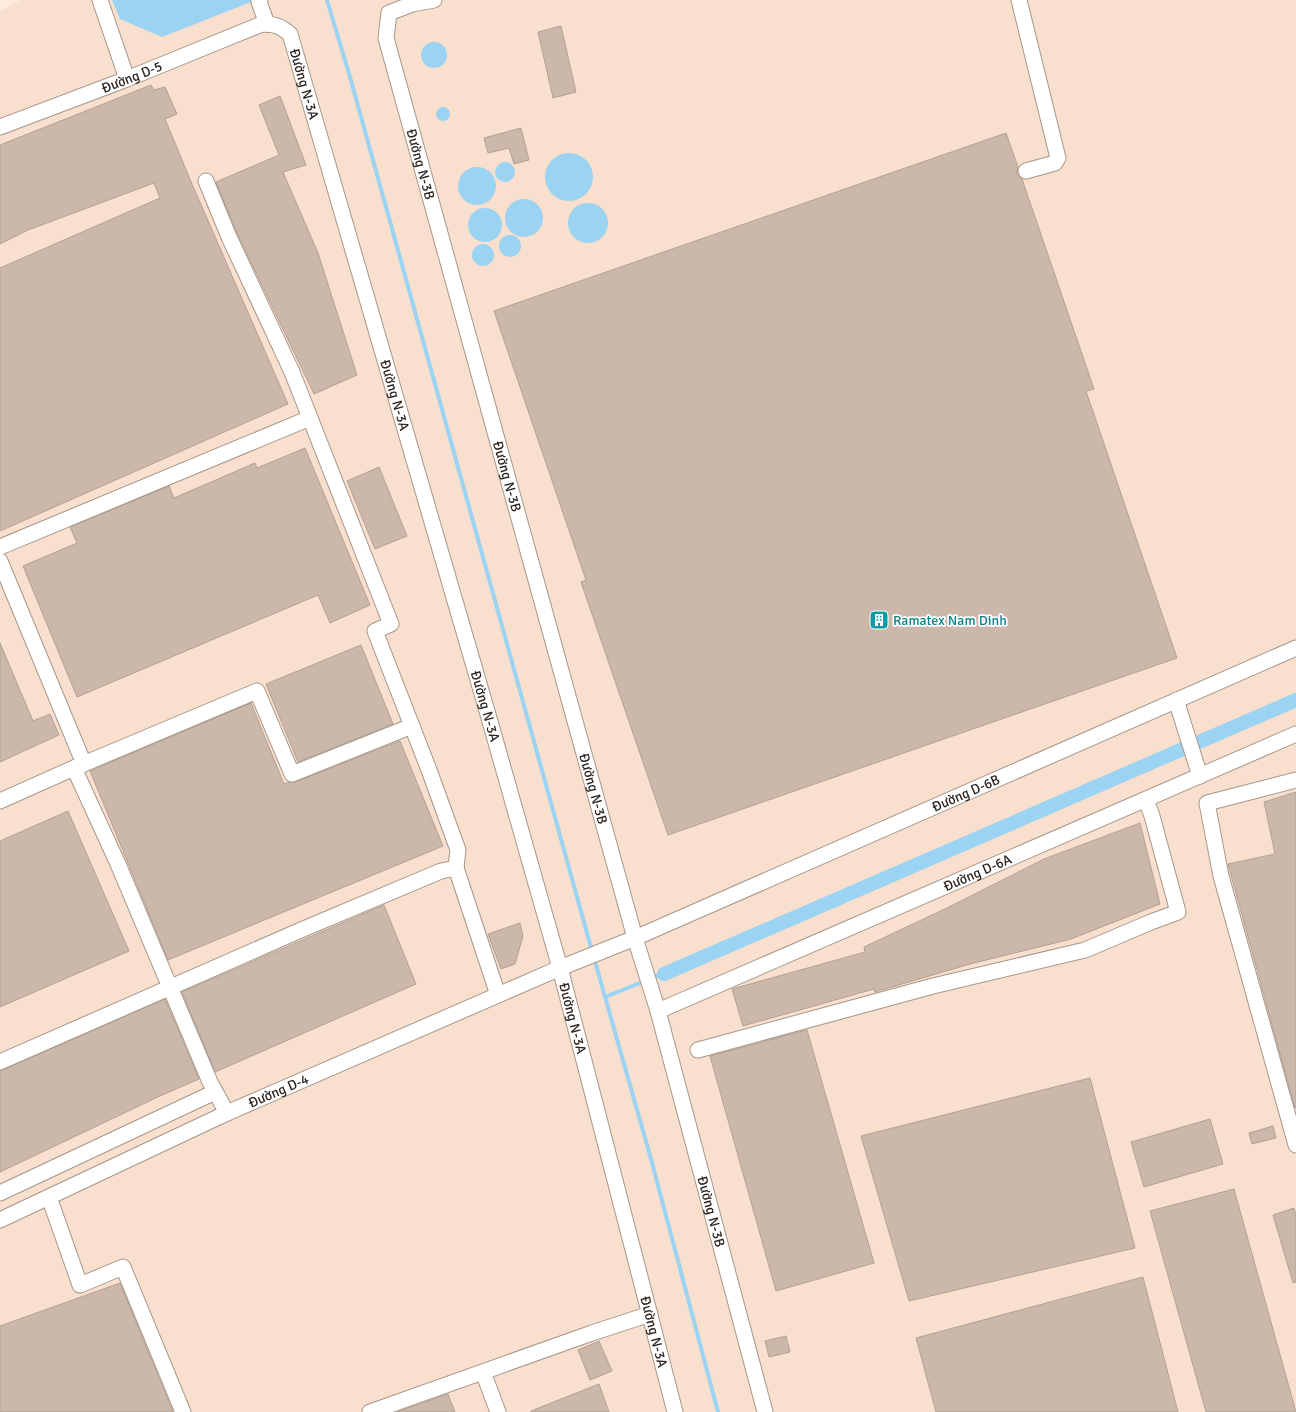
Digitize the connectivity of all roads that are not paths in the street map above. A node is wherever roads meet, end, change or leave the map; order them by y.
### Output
1 (100, 0) edge
2 (260, 0) edge
3 (434, 0) edge
4 (1019, 0) edge
5 (265, 24) junction
6 (127, 79) junction
7 (0, 127) edge
8 (1026, 171) dead end
9 (206, 181) dead end
10 (310, 418) junction
11 (0, 547) edge
12 (0, 561) edge
13 (1296, 648) edge
14 (1176, 700) junction
15 (412, 726) junction
16 (1296, 734) edge
17 (79, 766) junction
18 (1200, 776) junction
19 (1296, 780) edge
20 (1146, 800) junction
21 (0, 801) edge
22 (456, 868) junction
23 (635, 938) junction
24 (607, 949) joint
25 (560, 968) junction
26 (170, 988) junction
27 (498, 995) junction
28 (658, 1011) junction
29 (698, 1050) dead end
30 (0, 1062) edge
31 (215, 1092) junction
32 (227, 1113) junction
33 (1296, 1145) edge
34 (0, 1193) edge
35 (49, 1197) junction
36 (0, 1220) edge
37 (650, 1314) junction
38 (483, 1372) junction
39 (183, 1412) edge
40 (370, 1412) edge
41 (498, 1412) edge
42 (676, 1412) edge
43 (766, 1412) edge

1 - 6 street
2 - 5 street
3 - 23 street, Đường N-3B
4 - 8 street
5 - 6 street, Đường D-5
5 - 25 street, Đường N-3A
6 - 7 street, Đường D-5
9 - 10 street
10 - 11 street
10 - 15 street
12 - 17 street
13 - 14 street, Đường D-6B
14 - 18 street
14 - 23 street, Đường D-6B
15 - 17 street
15 - 22 street
16 - 18 street, Đường D-6A
17 - 21 street
17 - 26 street
18 - 20 street, Đường D-6A
19 - 33 street
20 - 28 street, Đường D-6A
20 - 29 street
22 - 26 street
22 - 27 street
23 - 24 street, Đường D-6B
23 - 28 street, Đường N-3B
24 - 25 street, Đường D-4
25 - 27 street, Đường D-4
25 - 37 street, Đường N-3A
26 - 30 street
26 - 31 street
27 - 32 street, Đường D-4
28 - 43 street, Đường N-3B
31 - 32 street
31 - 34 street
32 - 35 street, Đường D-4
35 - 36 street, Đường D-4
35 - 39 street
37 - 38 street
37 - 42 street, Đường N-3A
38 - 40 street
38 - 41 street

